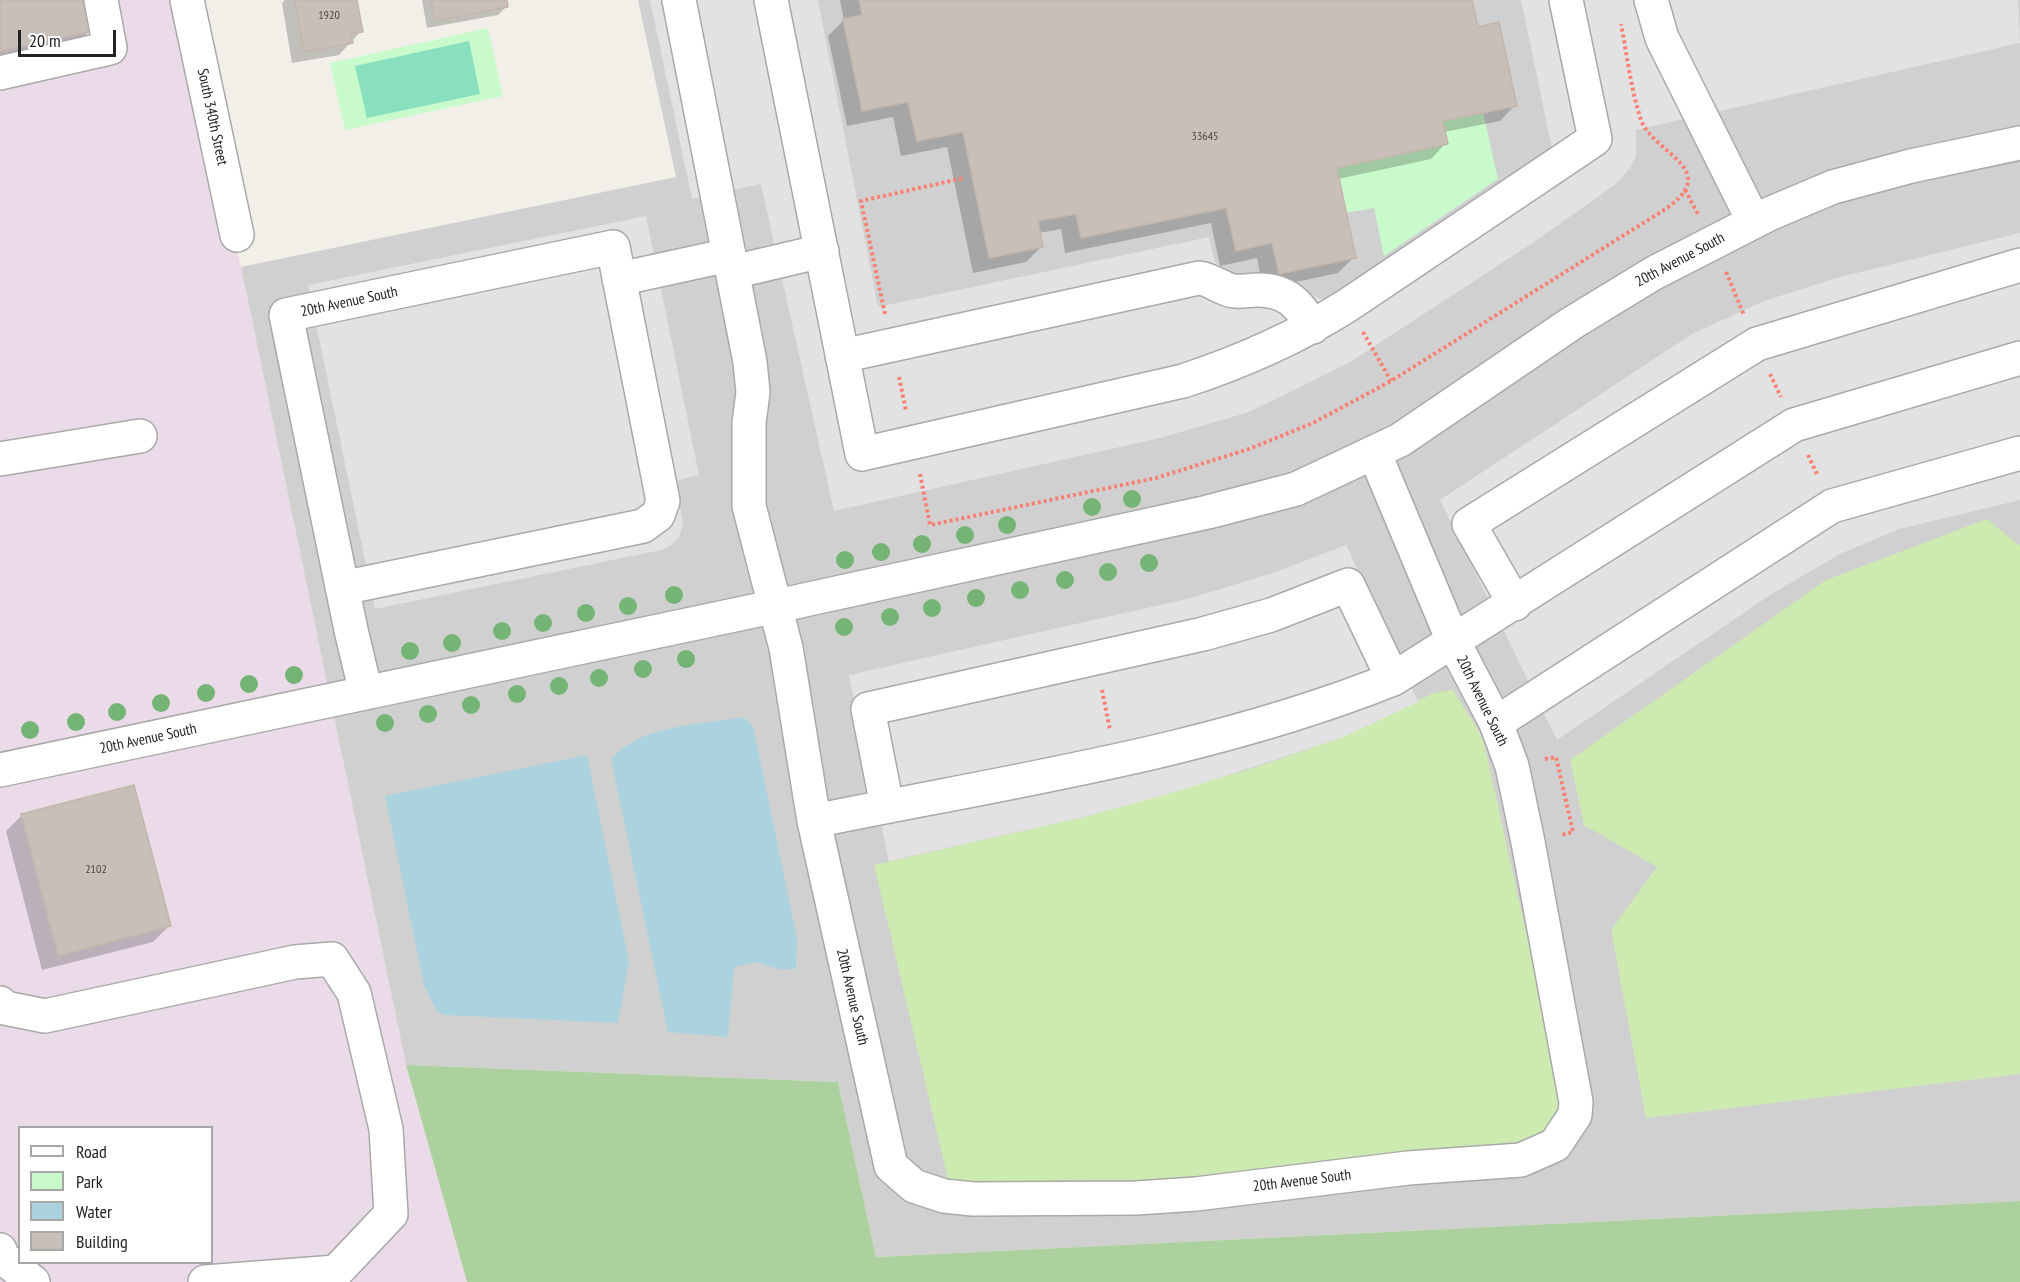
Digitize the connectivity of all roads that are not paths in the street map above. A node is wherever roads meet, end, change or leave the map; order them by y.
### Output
1 (101, 0) edge
2 (187, 0) edge
3 (679, 0) edge
4 (771, 0) edge
5 (1566, 0) edge
6 (1651, 0) edge
7 (0, 73) edge
8 (2020, 143) edge
9 (1754, 222) junction
10 (237, 235) dead end
11 (822, 251) junction
12 (731, 263) junction
13 (2020, 265) edge
14 (620, 279) junction
15 (1313, 327) junction
16 (842, 356) junction
17 (2020, 358) edge
18 (140, 436) dead end
19 (1374, 452) junction
20 (2020, 453) edge
21 (0, 459) edge
22 (342, 588) junction
23 (1515, 604) junction
24 (777, 606) junction
25 (1454, 643) junction
26 (1393, 679) junction
27 (366, 693) junction
28 (1496, 723) junction
29 (0, 770) edge
30 (887, 806) junction
31 (814, 821) junction
32 (0, 1003) edge
33 (0, 1250) edge
34 (33, 1282) edge
35 (205, 1282) edge

1 - 7 street
2 - 10 street, South 340th Street
3 - 12 street, 20th Avenue South
4 - 11 street
5 - 15 street
6 - 9 street
8 - 9 street, 20th Avenue South
9 - 19 street, 20th Avenue South
11 - 12 street
11 - 16 street
12 - 14 street
12 - 24 street, 20th Avenue South
13 - 23 street
14 - 22 street
14 - 22 street, 20th Avenue South
15 - 16 street
15 - 16 street
17 - 23 street
18 - 21 street
19 - 24 street, 20th Avenue South
19 - 25 street, 20th Avenue South
20 - 28 street
22 - 27 street, 20th Avenue South
23 - 25 street
24 - 27 street, 20th Avenue South
24 - 31 street, 20th Avenue South
25 - 26 street
25 - 28 street, 20th Avenue South
26 - 30 street
26 - 30 street
27 - 29 street, 20th Avenue South
28 - 31 street, 20th Avenue South
30 - 31 street
32 - 35 street
33 - 34 street

